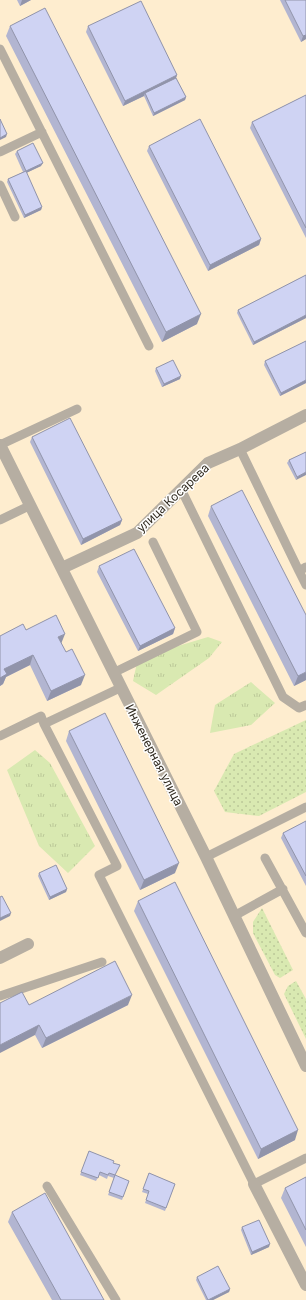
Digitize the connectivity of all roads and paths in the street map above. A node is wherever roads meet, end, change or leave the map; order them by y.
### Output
1 (0, 49) edge
2 (42, 132) junction
3 (0, 152) edge
4 (0, 185) edge
5 (15, 217) dead end
6 (149, 346) dead end
7 (77, 409) dead end
8 (306, 415) edge
9 (0, 445) edge
10 (240, 449) junction
11 (181, 489) junction
12 (31, 505) junction
13 (0, 520) edge
14 (153, 542) dead end
15 (62, 568) junction
16 (302, 569) edge
17 (306, 585) edge
18 (113, 673) junction
19 (120, 688) junction
20 (306, 705) edge
21 (44, 724) junction
22 (0, 736) edge
23 (306, 807) edge
24 (206, 858) junction
25 (265, 858) dead end
26 (283, 889) junction
27 (234, 916) junction
28 (306, 933) edge
29 (28, 944) dead end
30 (0, 958) edge
31 (102, 962) dead end
32 (0, 996) edge
33 (306, 1066) edge
34 (306, 1158) edge
35 (254, 1184) junction
36 (47, 1186) dead end
37 (306, 1285) edge
38 (116, 1300) edge

1 - 2 lane
2 - 3 lane
2 - 6 lane
4 - 5 lane
7 - 9 lane
8 - 10 street, улица Косарева
9 - 12 street, Инженерная улица
10 - 11 street, улица Косарева
10 - 16 lane
11 - 15 street, улица Косарева
11 - 20 lane
12 - 13 lane
12 - 15 street, Инженерная улица
14 - 18 lane
15 - 18 street, Инженерная улица
16 - 17 lane
18 - 19 street, Инженерная улица
19 - 21 lane
19 - 24 street, Инженерная улица
21 - 22 lane
21 - 35 lane
23 - 24 lane
24 - 27 street, Инженерная улица
25 - 26 lane
26 - 27 lane
26 - 28 lane
27 - 33 street, Инженерная улица
29 - 30 street
31 - 32 lane
34 - 35 lane
35 - 37 street
36 - 38 lane

